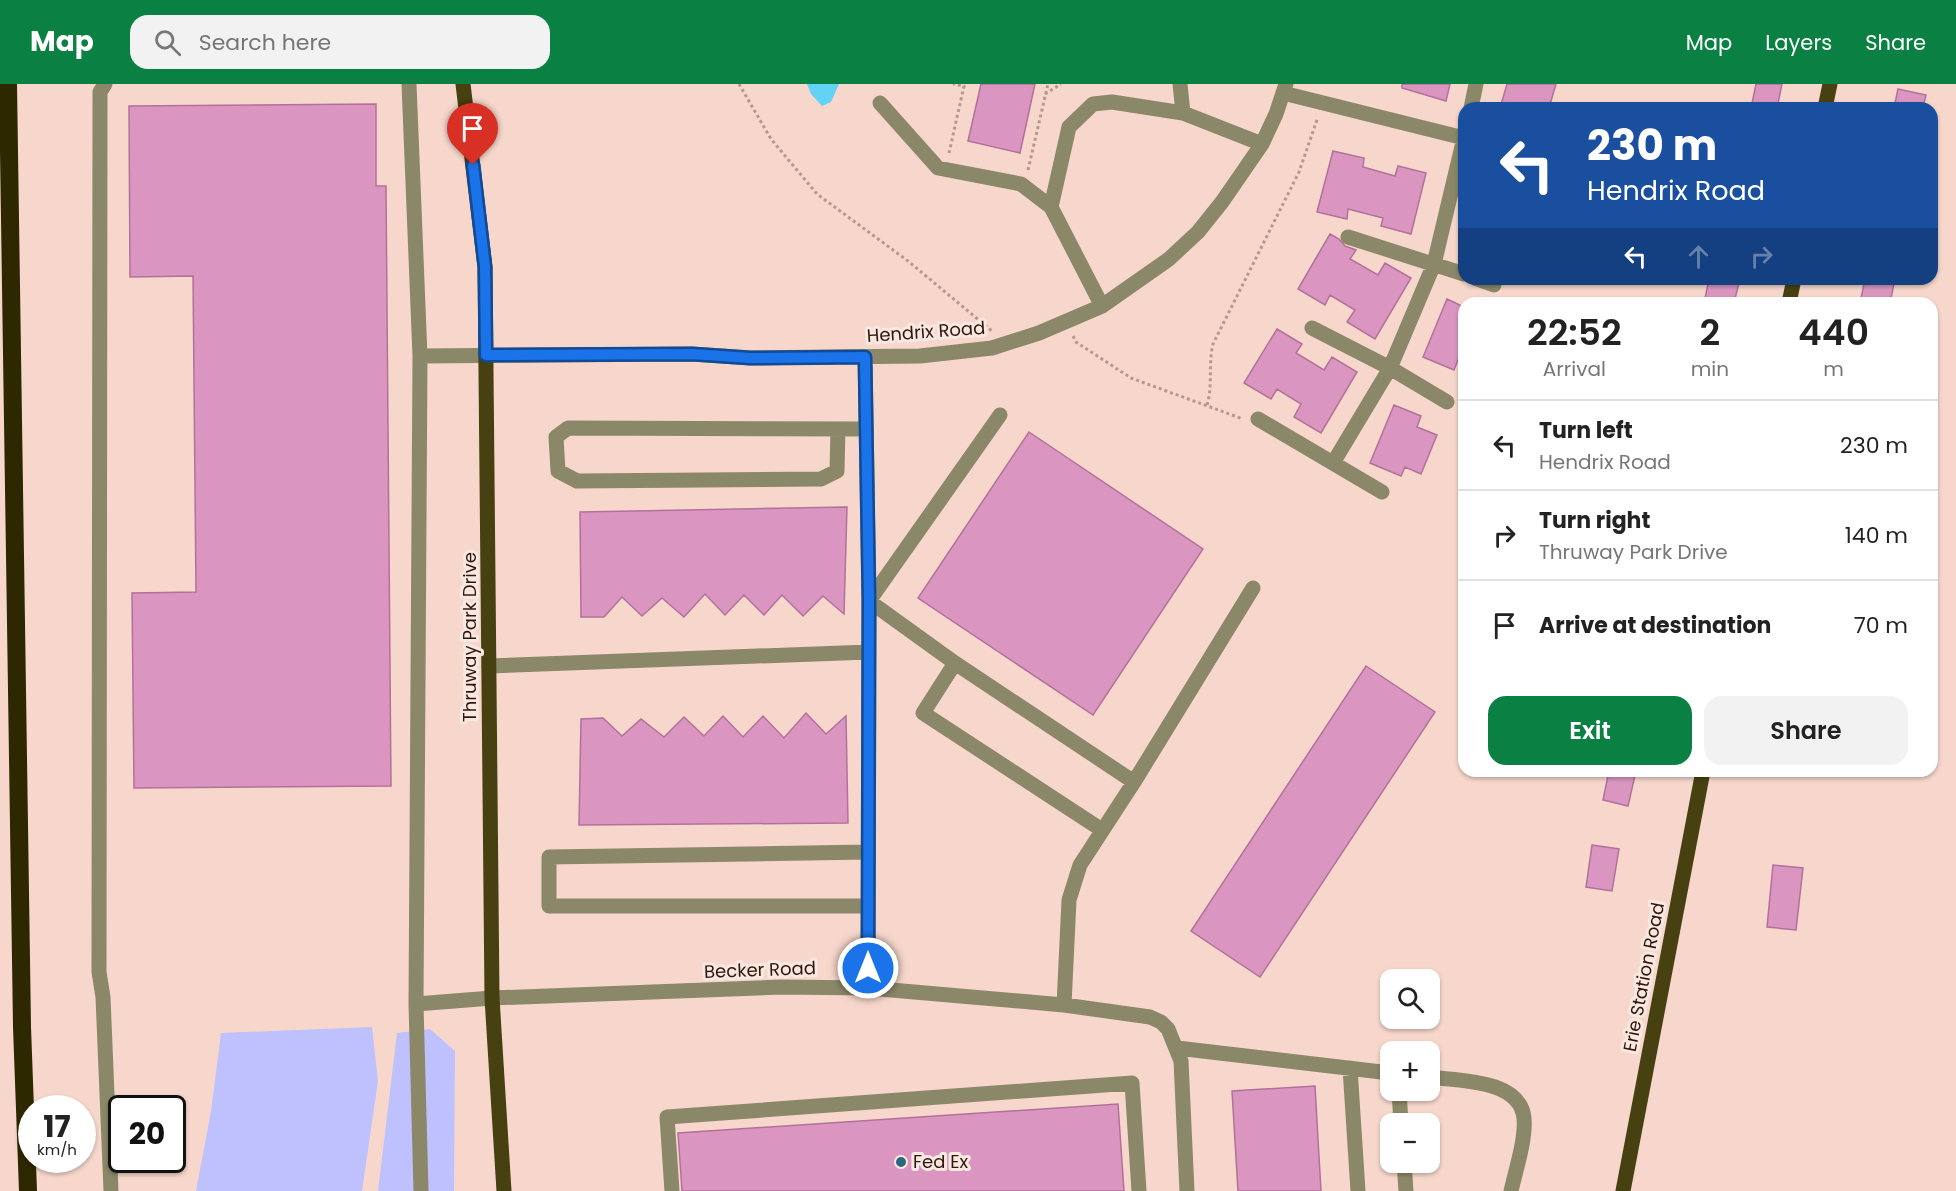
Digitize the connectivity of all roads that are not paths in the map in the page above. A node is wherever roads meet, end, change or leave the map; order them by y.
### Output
1 (8, 84) edge
2 (105, 84) edge
3 (410, 84) edge
4 (463, 84) edge
5 (1180, 84) edge
6 (1476, 84) edge
7 (1830, 84) edge
8 (1285, 88) edge
9 (1472, 102) edge
10 (1827, 102) edge
11 (880, 103) dead end
12 (1183, 113) junction
13 (1458, 136) edge
14 (1262, 144) junction
15 (1458, 163) edge
16 (1051, 207) junction
17 (1348, 237) dead end
18 (1434, 264) junction
19 (1458, 272) edge
20 (1102, 306) junction
21 (1312, 328) dead end
22 (486, 355) junction
23 (420, 356) junction
24 (865, 357) junction
25 (1390, 369) junction
26 (1447, 402) dead end
27 (1000, 415) dead end
28 (1258, 419) road end
29 (838, 429) junction
30 (866, 429) junction
31 (1333, 463) junction
32 (1382, 492) dead end
33 (1253, 588) dead end
34 (869, 601) junction
35 (869, 652) junction
36 (955, 663) junction
37 (489, 666) junction
38 (1702, 777) edge
39 (1134, 782) junction
40 (1102, 831) junction
41 (868, 852) junction
42 (868, 906) junction
43 (868, 988) junction
44 (492, 998) junction
45 (416, 1004) junction
46 (1064, 1005) junction
47 (1177, 1048) junction
48 (1350, 1068) junction
49 (1380, 1072) edge
50 (1440, 1078) edge
51 (1405, 1173) edge
52 (28, 1191) edge
53 (111, 1191) edge
54 (421, 1191) edge
55 (504, 1191) edge
56 (672, 1191) edge
57 (1139, 1191) edge
58 (1187, 1191) edge
59 (1358, 1191) edge
60 (1406, 1191) edge
61 (1511, 1191) edge
62 (1623, 1191) edge

1 - 52 highway
2 - 53 street
3 - 23 street
4 - 22 main road, Thruway Park Drive
5 - 12 street
6 - 9 street
7 - 10 main road
8 - 13 street
8 - 14 street, Hendrix Road
11 - 16 street
12 - 14 street
12 - 16 street
14 - 20 street, Hendrix Road
15 - 18 street
16 - 20 street
17 - 18 street
18 - 19 street
18 - 25 street
20 - 24 street, Hendrix Road
21 - 25 street
22 - 23 street, Hendrix Road
22 - 24 street, Hendrix Road
22 - 37 main road, Thruway Park Drive
23 - 45 street
24 - 30 street
25 - 26 street
25 - 31 street
27 - 34 street
28 - 31 street
29 - 29 street
29 - 30 street
30 - 34 street
31 - 32 street
33 - 39 street
34 - 35 street
34 - 36 street
35 - 37 street
35 - 41 street
36 - 39 street
36 - 40 street
37 - 44 main road, Thruway Park Drive
38 - 62 main road, Erie Station Road
39 - 40 street
40 - 46 street
41 - 42 street
41 - 42 street
42 - 43 street
43 - 44 street, Becker Road
43 - 46 street, Becker Road
44 - 45 street, Becker Road
44 - 55 main road, Thruway Park Drive
45 - 54 street
46 - 47 street, Becker Road
47 - 48 street
47 - 58 street
48 - 49 street
48 - 59 street
50 - 61 street
51 - 60 street
56 - 57 street

